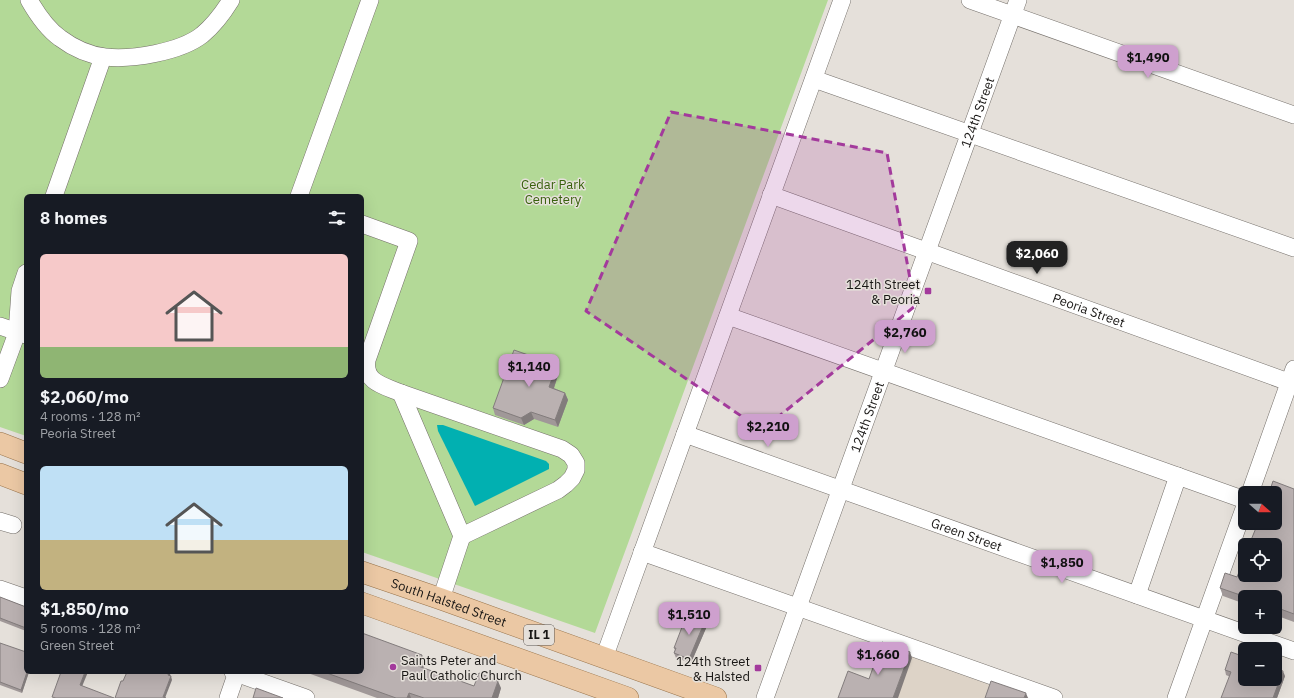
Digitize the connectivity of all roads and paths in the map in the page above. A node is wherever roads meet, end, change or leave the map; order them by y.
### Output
1 (29, 0) edge
2 (232, 0) edge
3 (370, 0) edge
4 (842, 0) edge
5 (970, 0) edge
6 (1015, 8) edge
7 (103, 57) junction
8 (814, 79) junction
9 (1294, 115) edge
10 (969, 134) junction
11 (55, 194) edge
12 (300, 194) edge
13 (771, 195) junction
14 (364, 225) edge
15 (1294, 248) edge
16 (927, 251) junction
17 (24, 279) edge
18 (728, 316) junction
19 (0, 326) edge
20 (22, 334) edge
21 (884, 371) junction
22 (1292, 378) edge
23 (0, 379) edge
24 (401, 393) junction
25 (685, 434) junction
26 (0, 443) edge
27 (24, 452) edge
28 (0, 474) edge
29 (1178, 476) junction
30 (24, 483) edge
31 (1253, 486) edge
32 (840, 490) junction
33 (1238, 497) edge
34 (1238, 525) edge
35 (462, 536) junction
36 (642, 552) junction
37 (364, 573) edge
38 (0, 588) edge
39 (1137, 595) junction
40 (24, 597) edge
41 (441, 599) junction
42 (364, 604) edge
43 (798, 607) junction
44 (1204, 619) junction
45 (1294, 652) edge
46 (604, 658) junction
47 (235, 674) edge
48 (241, 674) edge
49 (228, 698) edge
50 (306, 698) edge
51 (628, 698) edge
52 (716, 698) edge
53 (765, 698) edge
54 (1054, 698) edge
55 (1176, 698) edge

1 - 7 street
2 - 7 street
3 - 12 street
4 - 8 street
5 - 6 street
6 - 9 street
6 - 10 street, 124th Street
7 - 11 street
8 - 10 street
8 - 13 street
10 - 15 street
10 - 16 street, 124th Street
13 - 16 street, Peoria Street
13 - 18 street
14 - 24 street
16 - 21 street, 124th Street
16 - 22 street, Peoria Street
17 - 20 street
18 - 21 street
18 - 25 street
19 - 20 street
20 - 23 street
21 - 29 street
21 - 32 street, 124th Street
22 - 31 street
24 - 35 street
24 - 35 street
25 - 32 street, Green Street
25 - 36 street
26 - 27 main road
28 - 30 main road
29 - 33 street
29 - 39 street
32 - 39 street, Green Street
32 - 43 street, 124th Street
34 - 44 street
35 - 41 street
36 - 43 street
36 - 46 street
37 - 41 main road, South Halsted Street / IL 1
38 - 40 street
39 - 44 street, Green Street
41 - 46 main road, South Halsted Street / IL 1
42 - 51 main road, IL 1
43 - 53 street, 124th Street
43 - 54 street
44 - 45 street, Green Street
44 - 55 street
46 - 52 main road, South Halsted Street / IL 1
47 - 49 street
48 - 50 street

